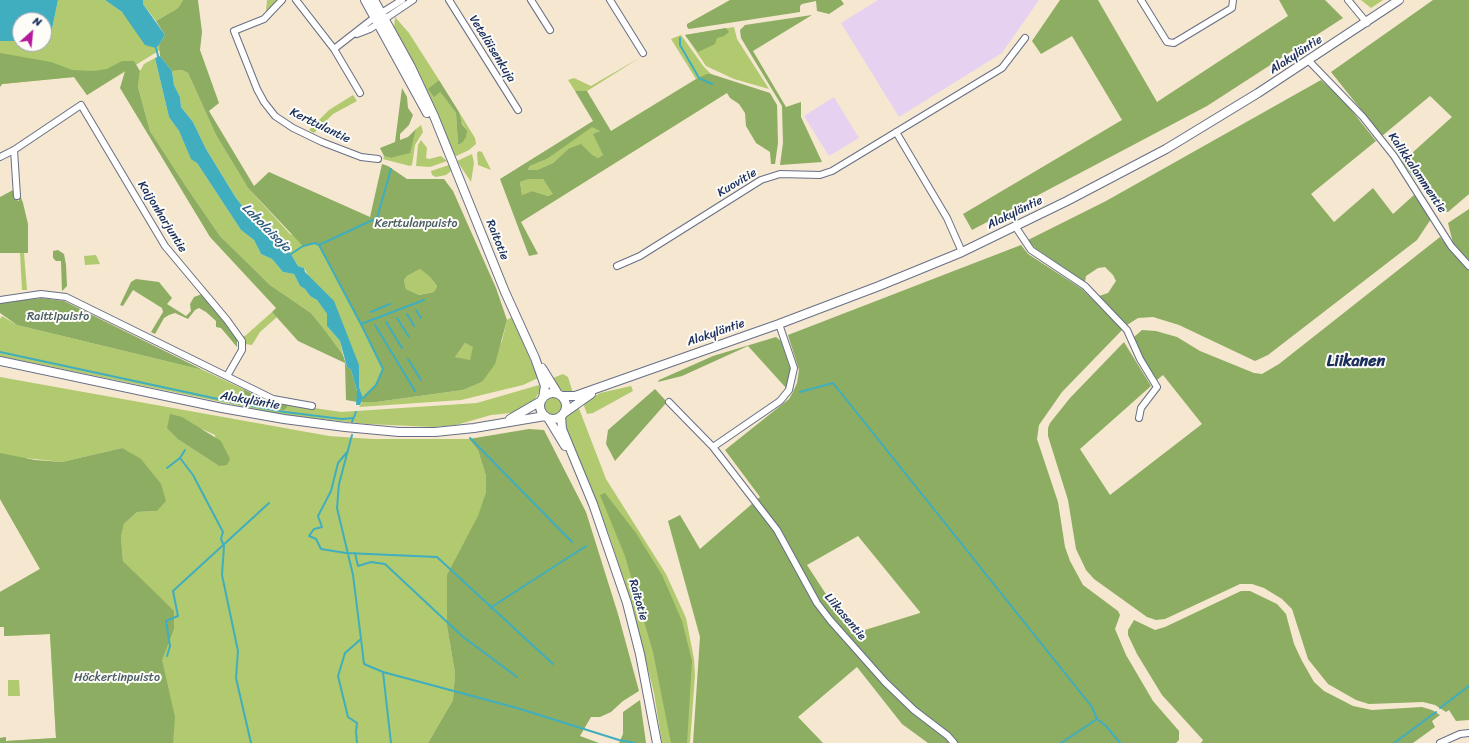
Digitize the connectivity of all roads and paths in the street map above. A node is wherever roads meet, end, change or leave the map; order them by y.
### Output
1 (282, 0) edge
2 (296, 0) edge
3 (365, 0) edge
4 (374, 0) edge
5 (402, 0) edge
6 (413, 0) edge
7 (449, 0) edge
8 (531, 0) edge
9 (610, 0) edge
10 (1141, 0) edge
11 (1233, 0) edge
12 (1348, 0) edge
13 (1399, 0) edge
14 (380, 19) junction
15 (1367, 23) junction
16 (550, 30) dead end
17 (1025, 38) dead end
18 (334, 49) junction
19 (643, 53) dead end
20 (1309, 61) junction
21 (360, 92) dead end
22 (518, 110) dead end
23 (896, 132) junction
24 (14, 150) junction
25 (0, 157) edge
26 (378, 159) dead end
27 (17, 196) dead end
28 (1015, 226) junction
29 (962, 252) junction
30 (616, 266) dead end
31 (1469, 266) edge
32 (0, 300) edge
33 (778, 324) junction
34 (535, 358) junction
35 (0, 361) edge
36 (227, 376) junction
37 (611, 383) junction
38 (559, 395) junction
39 (542, 400) junction
40 (669, 402) dead end
41 (312, 406) dead end
42 (562, 414) junction
43 (547, 417) junction
44 (1139, 418) dead end
45 (499, 424) junction
46 (713, 447) junction
47 (578, 468) junction
48 (1469, 733) edge
49 (657, 743) edge
50 (954, 743) edge
51 (1440, 743) edge

1 - 26 street, Kerttulantie
2 - 18 street
3 - 14 main road, Raitotie
4 - 14 main road, Raitotie
5 - 14 street
6 - 14 street
7 - 22 street, Veteläisenkuja
8 - 16 street
9 - 19 street
10 - 11 street
12 - 15 street
13 - 15 main road, Alakyläntie
14 - 18 street
14 - 34 main road, Raitotie
15 - 20 main road, Alakyläntie
17 - 23 street, Kuovitie
18 - 21 street
20 - 28 main road, Alakyläntie
20 - 31 street, Kalikkalammentie
23 - 29 street
23 - 30 street, Kuovitie
24 - 25 street
24 - 27 street
24 - 36 street, Kaijonharjuntie
28 - 29 main road, Alakyläntie
28 - 44 street
29 - 33 main road, Alakyläntie
32 - 36 street
33 - 37 main road, Alakyläntie
33 - 46 street
34 - 38 main road, Raitotie
34 - 39 main road, Raitotie
35 - 45 main road, Alakyläntie
36 - 41 street
37 - 38 main road, Alakyläntie
37 - 42 main road, Alakyläntie
38 - 39 main road
38 - 42 main road
39 - 43 main road
39 - 45 main road, Alakyläntie
40 - 46 street, Liikasentie
42 - 43 main road
42 - 47 main road, Raitotie
43 - 45 main road, Alakyläntie
43 - 47 main road, Raitotie
46 - 50 street, Liikasentie
47 - 49 main road, Raitotie
48 - 51 street

